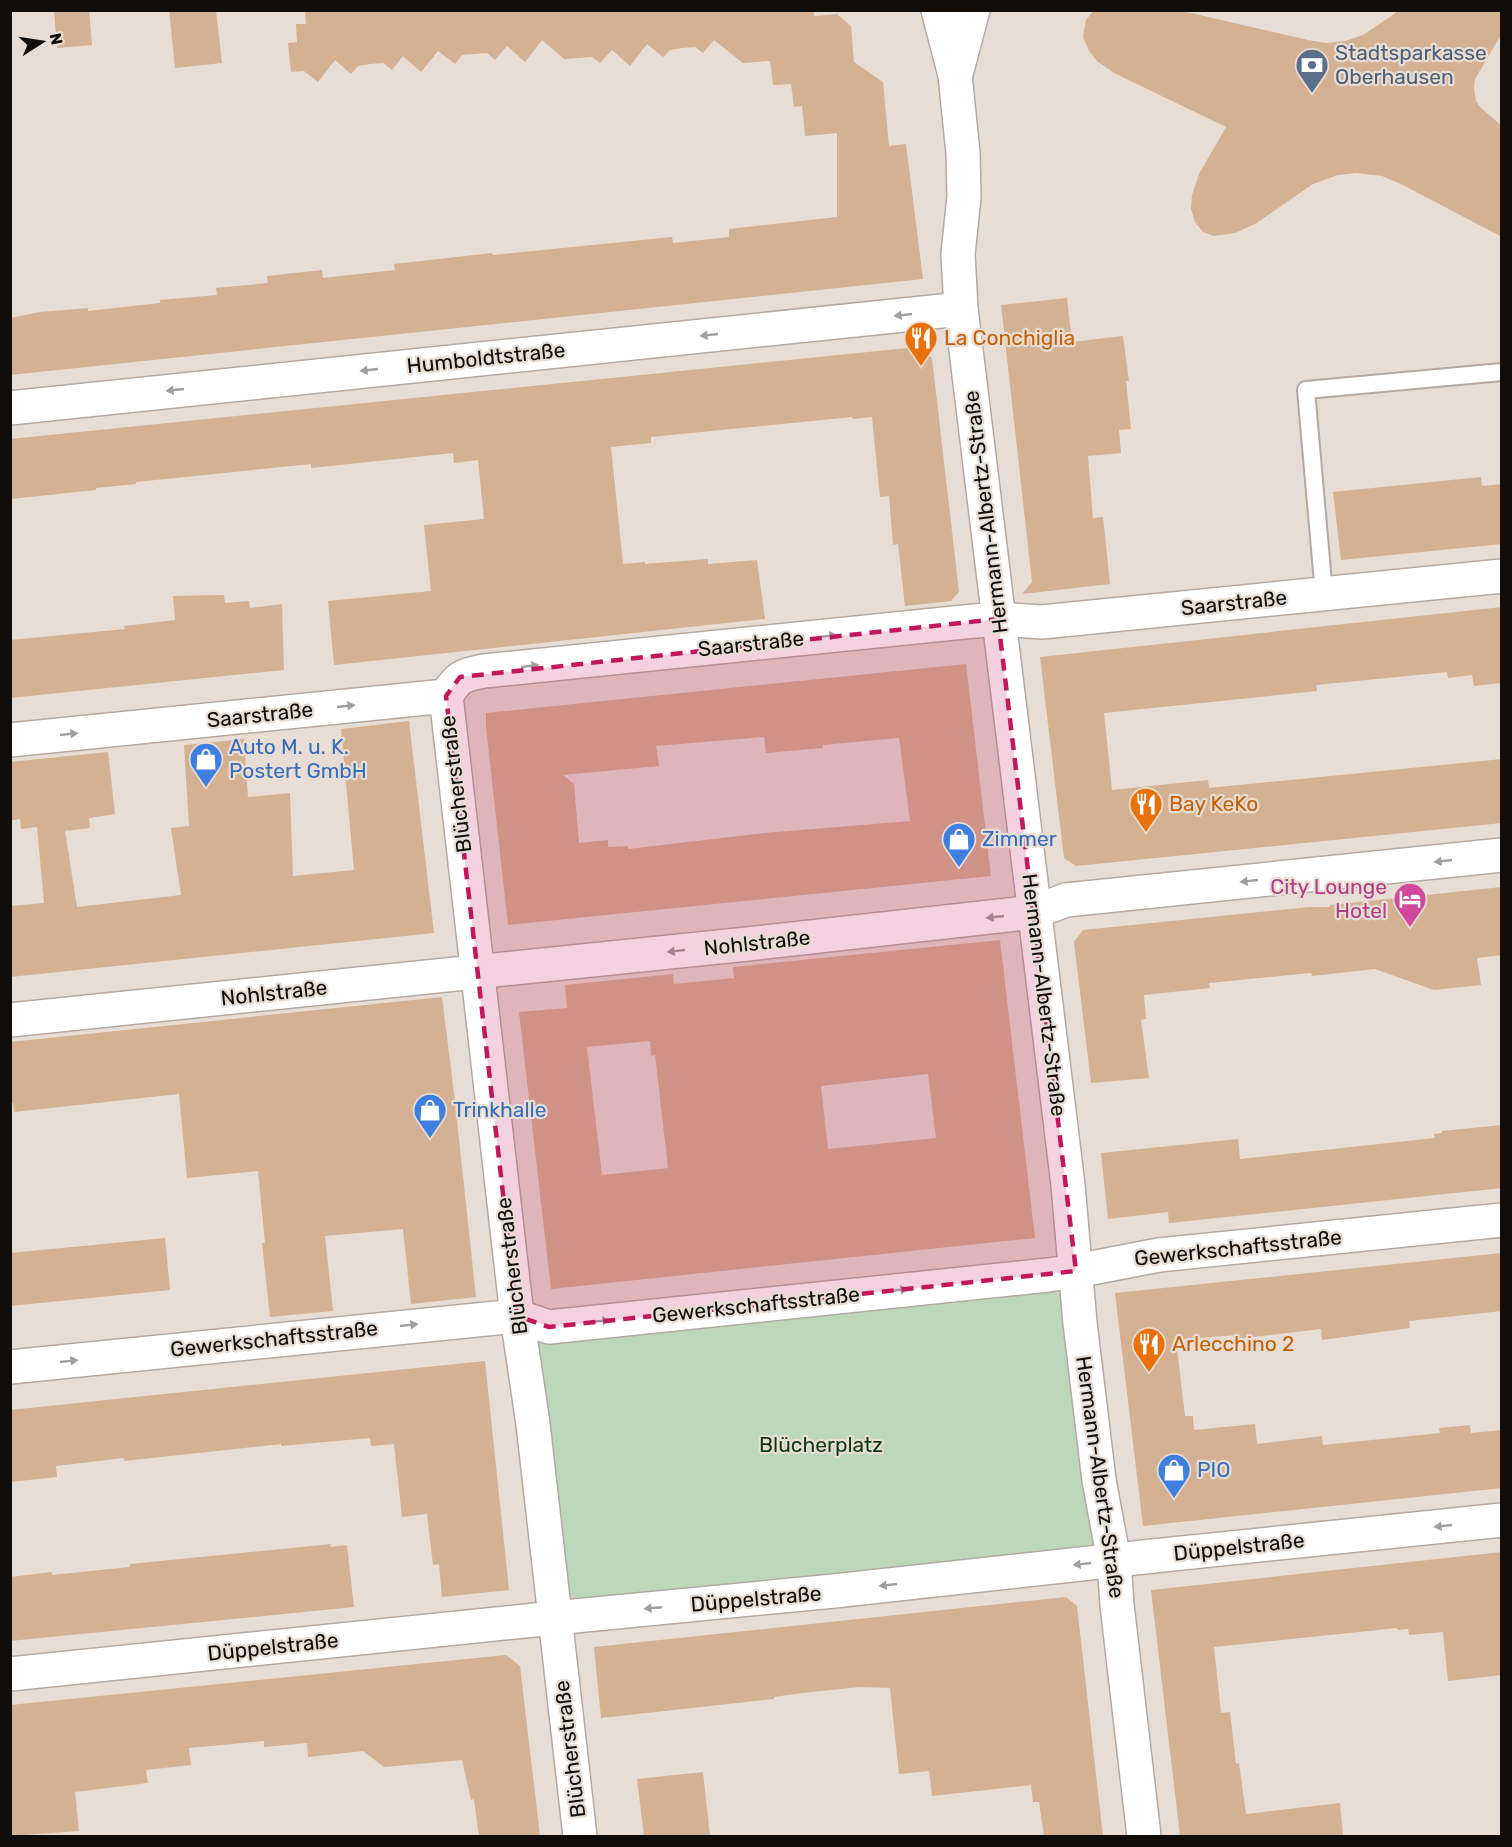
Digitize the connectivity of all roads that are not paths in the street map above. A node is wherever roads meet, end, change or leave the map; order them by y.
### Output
1 (938, 10) edge
2 (973, 10) edge
3 (955, 75) junction
4 (962, 309) junction
5 (1502, 372) edge
6 (10, 408) edge
7 (1502, 576) edge
8 (1324, 594) junction
9 (998, 619) junction
10 (446, 696) junction
11 (10, 740) edge
12 (1502, 855) edge
13 (1034, 912) junction
14 (478, 971) junction
15 (10, 1020) edge
16 (1502, 1220) edge
17 (1076, 1271) junction
18 (517, 1316) junction
19 (10, 1367) edge
20 (1502, 1520) edge
21 (1114, 1561) junction
22 (554, 1617) junction
23 (10, 1674) edge
24 (580, 1836) edge
25 (1144, 1836) edge

1 - 3 street, Hermann-Albertz-Straße
2 - 3 street
3 - 4 street, Hermann-Albertz-Straße
4 -> 6 street, Humboldtstraße
4 - 9 street, Hermann-Albertz-Straße
5 - 8 lane
7 - 8 street, Saarstraße
8 - 9 street, Saarstraße
10 -> 9 street, Saarstraße
9 - 13 street, Hermann-Albertz-Straße
11 -> 10 street, Saarstraße
10 - 14 street, Blücherstraße
12 -> 13 street, Nohlstraße
13 -> 14 street, Nohlstraße
13 - 17 street, Hermann-Albertz-Straße
14 - 15 street, Nohlstraße
14 - 18 street, Blücherstraße
16 - 17 street, Gewerkschaftsstraße
18 -> 17 street, Gewerkschaftsstraße
17 - 21 street, Hermann-Albertz-Straße
19 -> 18 street, Gewerkschaftsstraße
18 - 22 street, Blücherstraße
20 -> 21 street, Düppelstraße
21 -> 22 street, Düppelstraße
21 - 25 street, Hermann-Albertz-Straße
22 - 23 street, Düppelstraße
22 - 24 street, Blücherstraße

